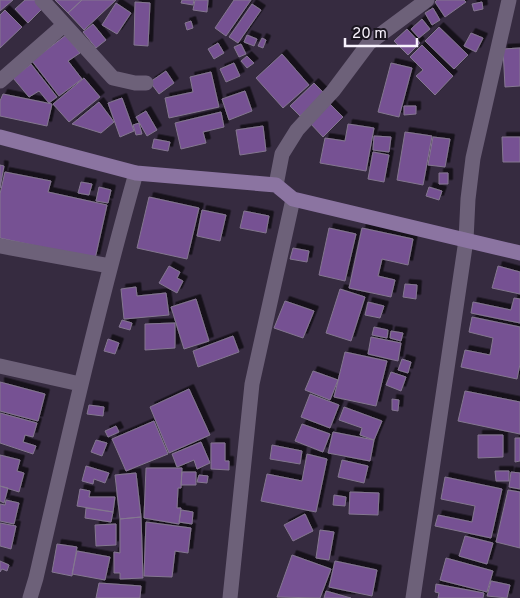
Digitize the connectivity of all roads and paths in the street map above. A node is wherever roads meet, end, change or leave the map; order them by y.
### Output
1 (42, 0) edge
2 (427, 0) edge
3 (509, 0) edge
4 (64, 25) junction
5 (0, 81) edge
6 (146, 82) dead end
7 (0, 137) edge
8 (136, 173) junction
9 (276, 185) junction
10 (293, 199) junction
11 (466, 240) junction
12 (0, 246) edge
13 (520, 253) edge
14 (110, 266) junction
15 (0, 366) edge
16 (80, 384) junction
17 (30, 598) edge
18 (230, 598) edge
19 (413, 598) edge

1 - 4 street
2 - 9 street
3 - 11 street
4 - 5 street
4 - 6 street
7 - 8 street
8 - 9 street
8 - 14 street
9 - 10 street
10 - 11 street
10 - 18 street
11 - 13 street
11 - 19 street
12 - 14 street
14 - 16 street
15 - 16 street
16 - 17 street

